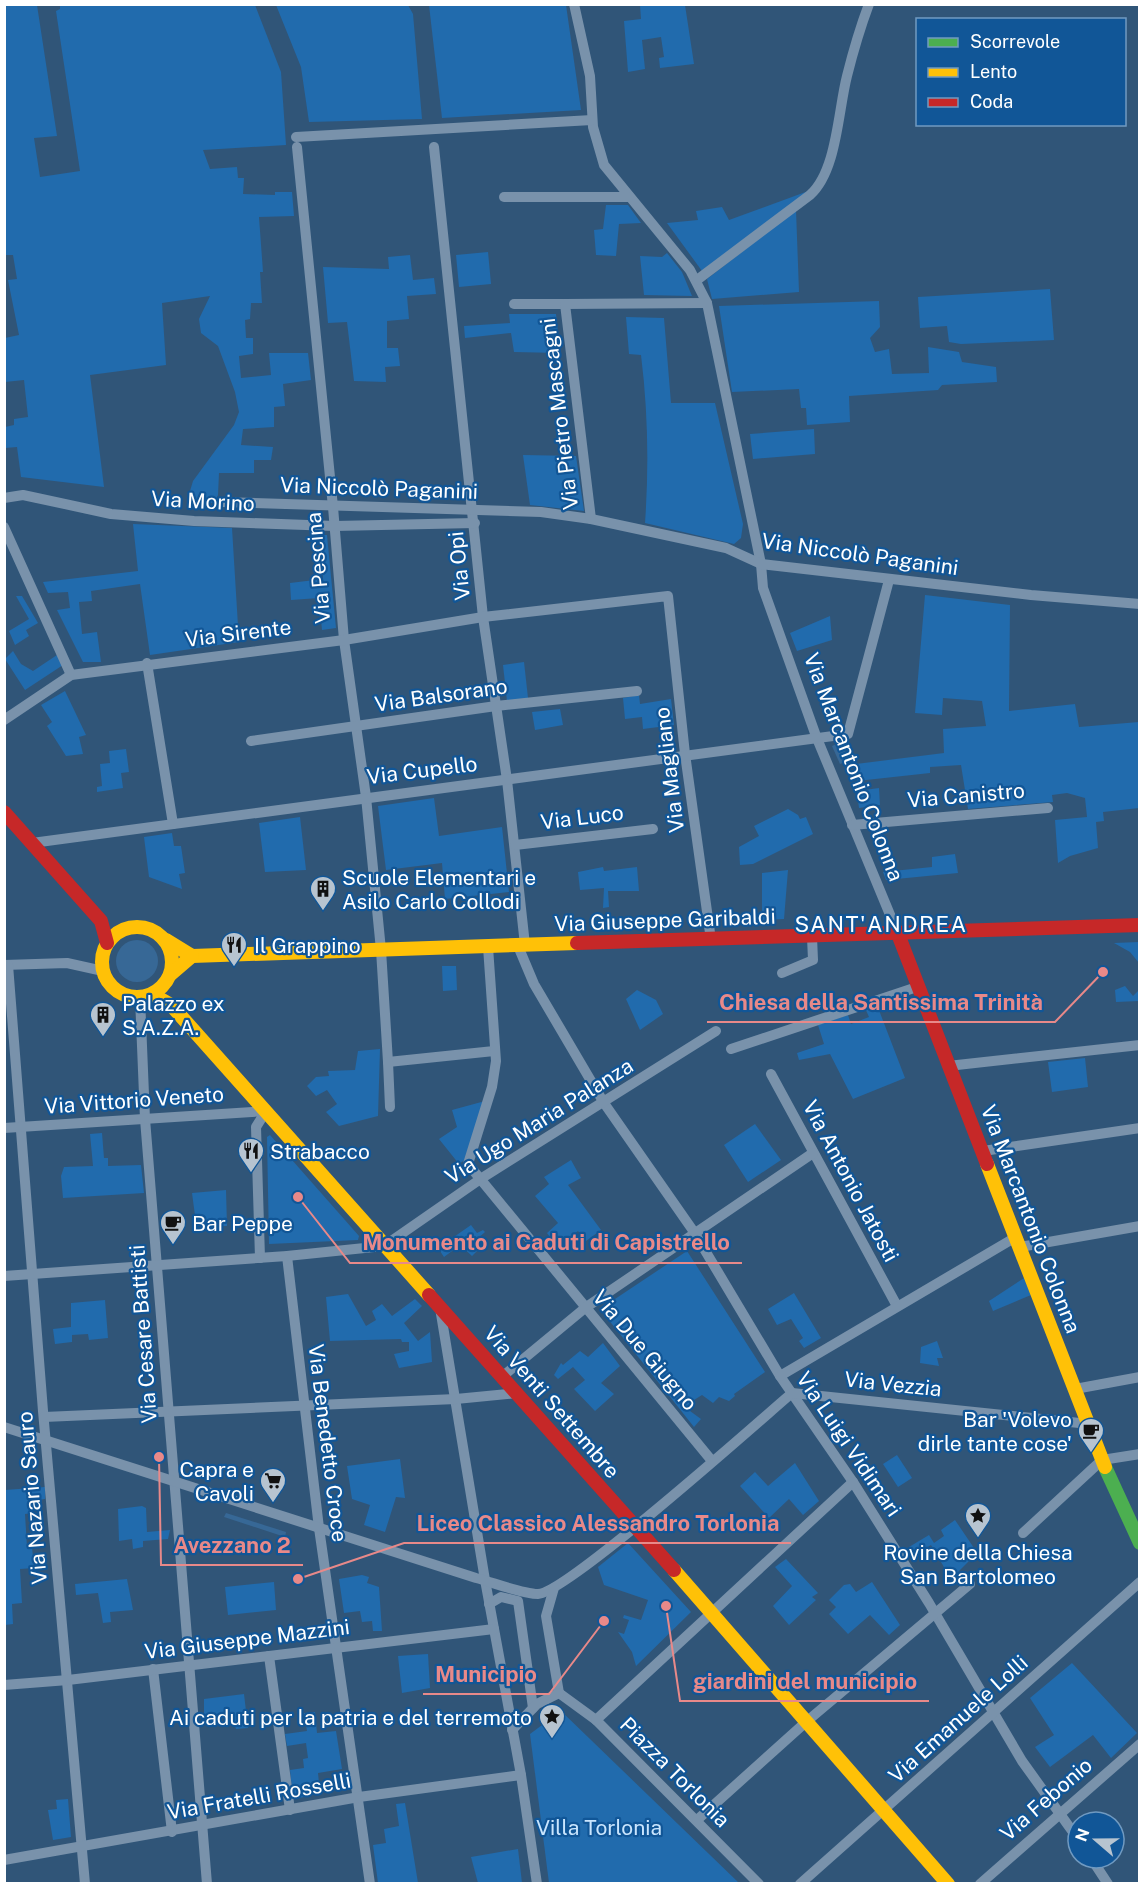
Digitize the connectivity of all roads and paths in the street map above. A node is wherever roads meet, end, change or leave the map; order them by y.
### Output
1 (574, 4) edge
2 (869, 4) edge
3 (592, 120) junction
4 (434, 147) dead end
5 (504, 196) dead end
6 (629, 197) junction
7 (697, 280) junction
8 (707, 303) junction
9 (514, 304) dead end
10 (565, 304) junction
11 (4, 498) edge
12 (221, 502) dead end
13 (333, 507) junction
14 (473, 509) junction
15 (591, 519) junction
16 (475, 523) junction
17 (334, 526) junction
18 (4, 527) edge
19 (761, 564) junction
20 (889, 580) junction
21 (668, 596) joint
22 (1140, 604) edge
23 (483, 617) junction
24 (344, 640) junction
25 (147, 663) junction
26 (71, 675) junction
27 (637, 691) dead end
28 (496, 706) junction
29 (4, 720) edge
30 (357, 727) junction
31 (816, 736) junction
32 (251, 741) dead end
33 (686, 754) junction
34 (507, 780) junction
35 (366, 797) junction
36 (1048, 808) dead end
37 (4, 812) edge
38 (172, 824) junction
39 (852, 825) junction
40 (653, 829) dead end
41 (32, 843) junction
42 (515, 845) junction
43 (101, 921) junction
44 (1140, 925) edge
45 (125, 928) junction
46 (898, 934) junction
47 (812, 937) junction
48 (166, 940) junction
49 (711, 940) junction
50 (107, 943) junction
51 (521, 946) junction
52 (488, 947) junction
53 (381, 950) junction
54 (192, 956) junction
55 (6, 965) edge
56 (103, 971) junction
57 (783, 973) dead end
58 (168, 979) junction
59 (917, 987) junction
60 (146, 996) junction
61 (171, 1005) junction
62 (716, 1031) dead end
63 (9, 1043) edge
64 (1140, 1045) edge
65 (731, 1049) dead end
66 (494, 1051) junction
67 (388, 1062) junction
68 (948, 1066) junction
69 (771, 1074) dead end
70 (604, 1103) junction
71 (390, 1107) dead end
72 (266, 1111) junction
73 (145, 1119) junction
74 (20, 1127) junction
75 (4, 1128) edge
76 (1140, 1128) edge
77 (983, 1151) junction
78 (813, 1153) junction
79 (482, 1178) junction
80 (1140, 1226) edge
81 (694, 1232) junction
82 (1018, 1242) junction
83 (384, 1246) junction
84 (287, 1256) junction
85 (260, 1258) junction
86 (158, 1264) junction
87 (32, 1275) junction
88 (4, 1276) edge
89 (897, 1306) junction
90 (440, 1308) junction
91 (585, 1308) junction
92 (503, 1376) junction
93 (780, 1376) junction
94 (1140, 1377) edge
95 (1075, 1389) junction
96 (517, 1393) junction
97 (792, 1393) junction
98 (456, 1399) junction
99 (304, 1406) junction
100 (169, 1411) junction
101 (44, 1417) junction
102 (1089, 1424) junction
103 (4, 1427) edge
104 (46, 1440) junction
105 (1140, 1454) edge
106 (1102, 1460) junction
107 (712, 1461) junction
108 (174, 1480) junction
109 (854, 1482) junction
110 (319, 1528) junction
111 (634, 1528) junction
112 (1023, 1533) dead end
113 (1140, 1543) edge
114 (485, 1580) junction
115 (1140, 1582) edge
116 (970, 1584) dead end
117 (554, 1588) junction
118 (538, 1594) junction
119 (518, 1601) junction
120 (489, 1604) junction
121 (712, 1613) junction
122 (935, 1613) junction
123 (494, 1629) junction
124 (336, 1648) junction
125 (269, 1656) junction
126 (189, 1665) junction
127 (153, 1669) junction
128 (68, 1680) junction
129 (4, 1685) edge
130 (559, 1693) junction
131 (533, 1708) junction
132 (994, 1713) junction
133 (596, 1720) junction
134 (806, 1722) junction
135 (512, 1730) junction
136 (1140, 1744) edge
137 (521, 1775) junction
138 (359, 1797) junction
139 (290, 1810) junction
140 (883, 1812) junction
141 (1059, 1812) junction
142 (697, 1820) junction
143 (1066, 1822) edge
144 (201, 1826) junction
145 (172, 1832) junction
146 (83, 1848) junction
147 (4, 1860) edge
148 (1099, 1870) edge
149 (86, 1884) edge
150 (207, 1884) edge
151 (370, 1884) edge
152 (537, 1884) edge
153 (759, 1884) edge
154 (801, 1884) edge
155 (948, 1884) edge
156 (980, 1884) edge
157 (1108, 1884) edge

1 - 3 street, Via Marcantonio Colonna
2 - 7 street
3 - 6 street, Via Marcantonio Colonna
3 - 13 street, Via Pescina
4 - 14 street, Via Opi
5 - 6 street
6 - 7 street, Via Marcantonio Colonna
7 - 8 street, Via Marcantonio Colonna
8 - 10 street, Via Pietro Mascagni
8 - 19 street, Via Marcantonio Colonna
9 - 10 street, Via Pietro Mascagni
10 - 15 street, Via Pietro Mascagni
11 - 17 street, Via Morino
12 - 13 street, Via Niccolò Paganini
13 - 14 street, Via Niccolò Paganini
13 - 17 street, Via Pescina
14 - 15 street, Via Niccolò Paganini
14 - 16 street, Via Opi
15 - 19 street, Via Niccolò Paganini
16 - 17 street, Via Morino
16 - 23 street, Via Opi
17 - 24 street, Via Pescina
18 - 26 street
19 - 20 street, Via Niccolò Paganini
19 - 31 street, Via Marcantonio Colonna
20 - 22 street, Via Niccolò Paganini
20 - 31 street, Via Cupello
21 - 23 street, Via Sirente
21 - 33 street, Via Magliano
23 - 24 street, Via Sirente
23 - 28 street, Via Opi
24 - 25 street, Via Sirente
24 - 30 street, Via Pescina
25 - 26 street, Via Sirente
25 - 38 street
26 - 29 street, Via Sirente
27 - 28 street, Via Balsorano
28 - 30 street, Via Balsorano
28 - 34 street, Via Opi
30 - 32 street, Via Balsorano
30 - 35 street, Via Pescina
31 - 33 street, Via Cupello
31 - 39 street, Via Marcantonio Colonna
33 - 34 street, Via Cupello
33 - 49 street, Via Magliano
34 - 35 street, Via Cupello
34 - 42 street, Via Opi
35 - 38 street, Via Cupello
35 - 53 street, Via Pescina
36 - 39 street, Via Canistro
37 - 41 street
38 - 41 street, Via Cupello
39 - 46 street, Via Marcantonio Colonna
40 - 42 street, Via Luco
41 - 43 street
42 - 51 street, Via Opi
43 - 45 street
43 - 50 street
44 - 46 street, Via Giuseppe Garibaldi
45 - 48 street
45 - 50 street
46 - 47 street, Via Giuseppe Garibaldi
46 - 59 street, Via Marcantonio Colonna
47 - 49 street, Via Giuseppe Garibaldi
47 - 57 street
48 - 54 street
48 - 58 street
49 - 51 street, Via Giuseppe Garibaldi
50 - 56 street
51 - 52 street, Via Giuseppe Garibaldi
51 - 70 street, Via Opi
52 - 53 street, Via Giuseppe Garibaldi
52 - 66 street
53 - 54 street, Via Giuseppe Garibaldi
53 - 67 street, Via Pescina
54 - 58 street
55 - 56 street
55 - 63 street, Via Nazario Sauro
56 - 60 street
58 - 60 street
58 - 61 street, Via Venti Settembre
59 - 65 street
59 - 68 street, Via Marcantonio Colonna
60 - 61 street, Via Venti Settembre
60 - 73 street, Via Cesare Battisti
61 - 72 street, Via Venti Settembre
62 - 70 street, Via Ugo Maria Palanza
63 - 74 street, Via Nazario Sauro
64 - 68 street
66 - 67 street
66 - 79 street, Via Due Giugno
67 - 71 street, Via Pescina
68 - 77 street, Via Marcantonio Colonna
69 - 78 street, Via Antonio Jatosti
70 - 79 street, Via Ugo Maria Palanza
70 - 81 street, Via Luigi Vidimari
72 - 73 street, Via Vittorio Veneto
72 - 83 street, Via Venti Settembre
72 - 85 street
73 - 74 street, Via Vittorio Veneto
73 - 86 street, Via Cesare Battisti
74 - 75 street, Via Vittorio Veneto
74 - 87 street, Via Nazario Sauro
76 - 77 street
77 - 82 street, Via Marcantonio Colonna
78 - 81 street
78 - 89 street, Via Antonio Jatosti
79 - 83 street, Via Ugo Maria Palanza
79 - 91 street, Via Due Giugno
80 - 82 street
81 - 91 street
81 - 93 street, Via Luigi Vidimari
82 - 89 street
82 - 95 street, Via Marcantonio Colonna
83 - 84 street
83 - 90 street, Via Venti Settembre
84 - 85 street
84 - 99 street, Via Benedetto Croce
85 - 86 street
86 - 87 street
86 - 100 street, Via Cesare Battisti
87 - 88 street
87 - 101 street, Via Nazario Sauro
89 - 93 street
90 - 92 street, Via Venti Settembre
90 - 98 street
91 - 92 street
91 - 107 street, Via Due Giugno
92 - 96 street, Via Venti Settembre
93 - 97 street, Via Luigi Vidimari
94 - 95 street
95 - 102 street, Via Marcantonio Colonna
96 - 98 street
96 - 111 street, Via Venti Settembre
97 - 102 street, Via Vezzia
97 - 107 street
97 - 109 street, Via Luigi Vidimari
98 - 99 street
98 - 114 street
99 - 100 street
99 - 110 street, Via Benedetto Croce
100 - 101 street
100 - 108 street, Via Cesare Battisti
101 - 104 street, Via Nazario Sauro
102 - 106 street, Via Marcantonio Colonna
103 - 104 street
104 - 108 street
104 - 128 street, Via Nazario Sauro
105 - 106 street
106 - 112 street
106 - 113 street, Via Marcantonio Colonna
107 - 111 street
108 - 110 street
108 - 126 street, Via Cesare Battisti
109 - 121 street
109 - 122 street, Via Luigi Vidimari
110 - 114 street
110 - 124 street, Via Benedetto Croce
111 - 117 street
111 - 121 street, Via Venti Settembre
114 - 118 street
114 - 120 street
115 - 132 street, Via Emanuele Lolli
116 - 122 street
117 - 118 street
117 - 130 street
118 - 119 street
119 - 120 street
119 - 131 street
120 - 123 street
121 - 133 street
121 - 134 street, Via Venti Settembre
122 - 132 street, Via Luigi Vidimari
122 - 134 street
123 - 124 street, Via Giuseppe Mazzini
123 - 135 street
124 - 125 street, Via Giuseppe Mazzini
124 - 138 street, Via Benedetto Croce
125 - 126 street, Via Giuseppe Mazzini
125 - 139 street
126 - 127 street, Via Giuseppe Mazzini
126 - 144 street, Via Cesare Battisti
127 - 128 street, Via Giuseppe Mazzini
127 - 145 street
128 - 129 street, Via Giuseppe Mazzini
128 - 146 street, Via Nazario Sauro
130 - 131 street
130 - 133 street, Piazza Torlonia
131 - 135 street
132 - 140 street, Via Emanuele Lolli
132 - 141 street, Via Luigi Vidimari
133 - 142 street, Piazza Torlonia
134 - 140 street, Via Venti Settembre
134 - 142 street
135 - 137 street
136 - 141 street, Via Febonio
137 - 138 street, Via Fratelli Rosselli
137 - 152 street
138 - 139 street, Via Fratelli Rosselli
138 - 151 street, Via Benedetto Croce
139 - 144 street, Via Fratelli Rosselli
140 - 154 street, Via Emanuele Lolli
140 - 155 street, Via Venti Settembre
141 - 143 street, Via Luigi Vidimari
141 - 156 street, Via Febonio
142 - 153 street, Piazza Torlonia
144 - 145 street, Via Fratelli Rosselli
144 - 150 street, Via Cesare Battisti
145 - 146 street, Via Fratelli Rosselli
146 - 147 street, Via Fratelli Rosselli
146 - 149 street, Via Nazario Sauro
148 - 157 street

